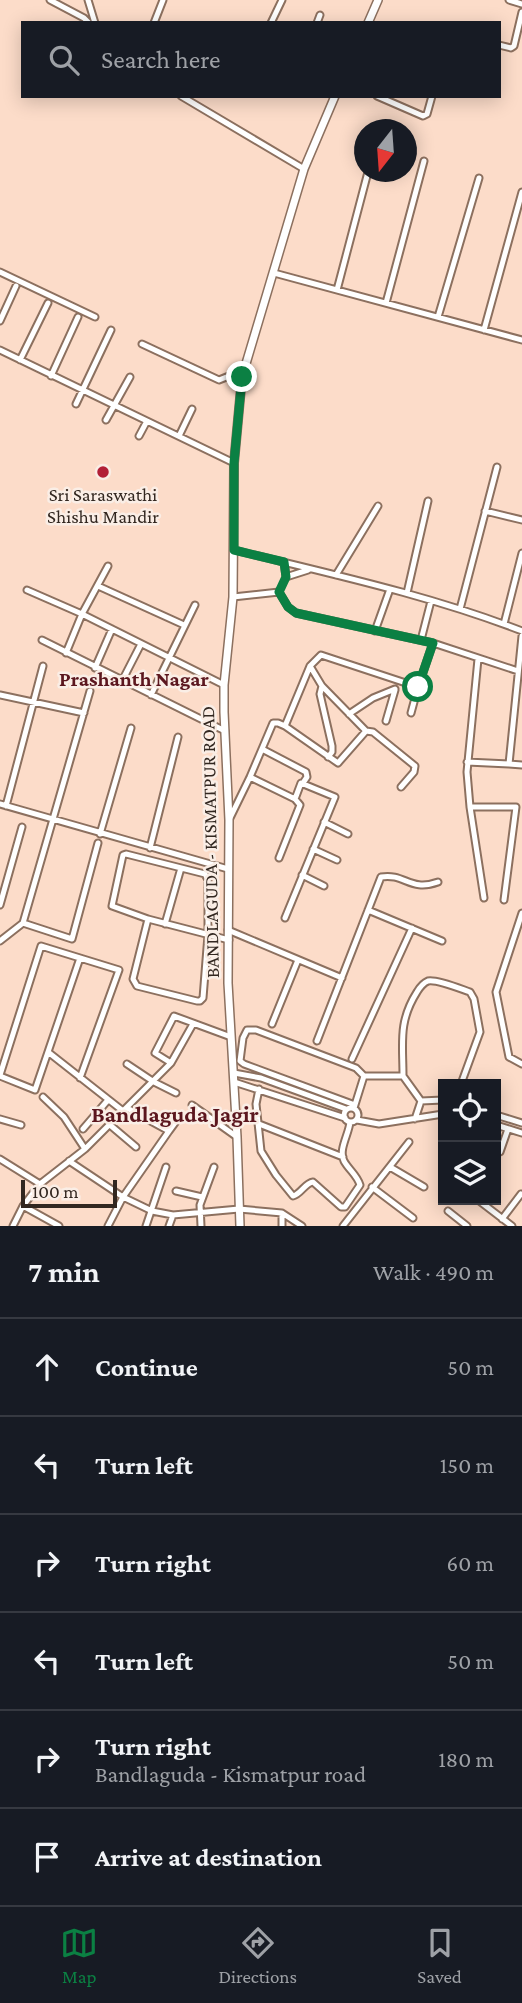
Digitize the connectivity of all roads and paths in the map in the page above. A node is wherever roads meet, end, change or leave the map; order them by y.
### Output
1 (50, 0) edge
2 (163, 0) edge
3 (282, 0) edge
4 (378, 0) edge
5 (509, 0) edge
6 (86, 1) edge
7 (522, 5) edge
8 (522, 12) edge
9 (320, 15) dead end
10 (87, 21) edge
11 (94, 21) edge
12 (155, 21) edge
13 (272, 21) edge
14 (318, 21) edge
15 (369, 21) edge
16 (501, 46) edge
17 (184, 98) edge
18 (334, 98) edge
19 (382, 98) edge
20 (431, 98) edge
21 (424, 161) dead end
22 (304, 169) junction
23 (479, 178) dead end
24 (365, 182) edge
25 (522, 192) edge
26 (0, 272) edge
27 (274, 273) junction
28 (16, 286) dead end
29 (337, 290) junction
30 (48, 303) dead end
31 (386, 303) junction
32 (78, 317) dead end
33 (95, 317) dead end
34 (438, 317) junction
35 (0, 321) edge
36 (111, 330) dead end
37 (484, 330) junction
38 (522, 340) edge
39 (142, 344) dead end
40 (0, 350) edge
41 (20, 360) junction
42 (243, 373) junction
43 (51, 376) junction
44 (130, 377) dead end
45 (83, 389) junction
46 (76, 404) dead end
47 (115, 405) junction
48 (192, 409) dead end
49 (106, 419) dead end
50 (147, 421) junction
51 (139, 436) dead end
52 (179, 436) junction
53 (234, 463) junction
54 (497, 467) dead end
55 (428, 501) dead end
56 (378, 506) dead end
57 (485, 511) junction
58 (522, 520) edge
59 (234, 550) junction
60 (522, 553) edge
61 (284, 562) junction
62 (108, 566) dead end
63 (311, 569) junction
64 (336, 575) junction
65 (286, 577) junction
66 (97, 586) junction
67 (390, 589) junction
68 (27, 590) dead end
69 (279, 592) junction
70 (407, 593) junction
71 (233, 597) junction
72 (431, 601) junction
73 (195, 605) dead end
74 (460, 609) junction
75 (82, 614) junction
76 (504, 624) junction
77 (184, 625) junction
78 (112, 629) junction
79 (375, 631) junction
80 (522, 631) edge
81 (522, 636) edge
82 (41, 640) dead end
83 (421, 640) junction
84 (433, 643) junction
85 (141, 644) junction
86 (66, 653) junction
87 (170, 658) junction
88 (478, 659) junction
89 (43, 666) dead end
90 (310, 666) junction
91 (95, 668) junction
92 (518, 671) junction
93 (398, 680) junction
94 (122, 681) junction
95 (224, 685) junction
96 (321, 686) junction
97 (418, 687) junction
98 (395, 689) junction
99 (90, 691) dead end
100 (0, 695) edge
101 (151, 695) junction
102 (35, 702) junction
103 (84, 713) junction
104 (411, 713) dead end
105 (349, 714) junction
106 (386, 721) dead end
107 (285, 726) junction
108 (131, 728) dead end
109 (225, 731) junction
110 (366, 731) junction
111 (178, 737) dead end
112 (262, 749) junction
113 (328, 757) junction
114 (467, 762) junction
115 (509, 764) junction
116 (522, 765) edge
117 (250, 777) junction
118 (303, 783) junction
119 (401, 787) dead end
120 (295, 799) junction
121 (3, 805) edge
122 (470, 807) junction
123 (54, 820) junction
124 (229, 820) junction
125 (324, 822) junction
126 (22, 827) dead end
127 (100, 834) junction
128 (348, 834) dead end
129 (98, 843) dead end
130 (150, 848) junction
131 (313, 849) junction
132 (279, 858) dead end
133 (337, 860) dead end
134 (181, 868) junction
135 (228, 869) junction
136 (302, 875) junction
137 (438, 882) dead end
138 (324, 886) dead end
139 (484, 898) dead end
140 (504, 900) dead end
141 (0, 905) edge
142 (368, 910) junction
143 (522, 913) edge
144 (285, 918) dead end
145 (148, 919) junction
146 (23, 923) junction
147 (165, 924) junction
148 (412, 928) junction
149 (229, 930) junction
150 (208, 935) junction
151 (229, 940) junction
152 (0, 941) edge
153 (442, 941) dead end
154 (80, 958) junction
155 (298, 960) junction
156 (342, 978) junction
157 (193, 1024) junction
158 (272, 1024) dead end
159 (231, 1037) junction
160 (317, 1041) dead end
161 (48, 1052) junction
162 (352, 1059) dead end
163 (172, 1063) junction
164 (127, 1064) dead end
165 (522, 1064) edge
166 (0, 1076) edge
167 (364, 1076) junction
168 (403, 1076) junction
169 (80, 1077) junction
170 (234, 1077) junction
171 (463, 1079) edge
172 (154, 1082) junction
173 (259, 1089) junction
174 (176, 1093) dead end
175 (43, 1097) dead end
176 (108, 1100) junction
177 (438, 1100) edge
178 (421, 1101) junction
179 (192, 1105) dead end
180 (352, 1107) junction
181 (125, 1110) junction
182 (438, 1115) edge
183 (501, 1117) edge
184 (415, 1118) junction
185 (0, 1119) edge
186 (177, 1120) dead end
187 (351, 1120) junction
188 (522, 1123) edge
189 (259, 1124) junction
190 (21, 1125) dead end
191 (110, 1125) junction
192 (501, 1127) edge
193 (83, 1129) dead end
194 (508, 1129) junction
195 (169, 1131) junction
196 (522, 1133) edge
197 (237, 1137) junction
198 (409, 1142) dead end
199 (136, 1147) dead end
200 (85, 1149) junction
201 (501, 1149) edge
202 (343, 1157) junction
203 (0, 1159) edge
204 (69, 1161) junction
205 (166, 1167) dead end
206 (214, 1167) dead end
207 (390, 1167) junction
208 (40, 1184) junction
209 (372, 1187) junction
210 (424, 1187) dead end
211 (176, 1191) dead end
212 (521, 1194) edge
213 (123, 1197) junction
214 (202, 1197) junction
215 (484, 1205) edge
216 (23, 1206) junction
217 (239, 1209) junction
218 (152, 1211) junction
219 (448, 1211) dead end
220 (282, 1213) junction
221 (173, 1214) junction
222 (200, 1214) junction
223 (413, 1218) dead end
224 (502, 1219) junction
225 (13, 1226) edge
226 (59, 1226) edge
227 (108, 1226) edge
228 (146, 1226) edge
229 (169, 1226) edge
230 (201, 1226) edge
231 (240, 1226) edge
232 (282, 1226) edge
233 (302, 1226) edge
234 (343, 1226) edge
235 (467, 1226) edge
236 (512, 1226) edge

1 - 10 street
2 - 12 street
3 - 13 street
4 - 15 street
5 - 7 street
6 - 11 street
8 - 16 street
9 - 14 street
17 - 22 street
18 - 22 street, BANDLAGUDA - KISMATPUR ROAD
19 - 20 street
21 - 31 street
22 - 27 street, BANDLAGUDA - KISMATPUR ROAD
23 - 34 street
24 - 29 street
25 - 37 street
26 - 33 street
27 - 29 street
27 - 42 street, BANDLAGUDA - KISMATPUR ROAD
28 - 35 street
29 - 31 street
30 - 41 street
31 - 34 street
32 - 43 street
34 - 37 street
36 - 45 street
37 - 38 street
39 - 42 street
40 - 41 street
41 - 43 street
42 - 53 street, BANDLAGUDA - KISMATPUR ROAD
43 - 45 street
44 - 47 street
45 - 46 street
45 - 47 street
47 - 49 street
47 - 50 street
48 - 52 street
50 - 51 street
50 - 52 street
52 - 53 street
53 - 59 street, BANDLAGUDA - KISMATPUR ROAD
54 - 57 street
55 - 70 street
56 - 64 street
57 - 58 street
57 - 74 street
59 - 61 street
59 - 71 street, BANDLAGUDA - KISMATPUR ROAD
60 - 76 street
61 - 63 street
61 - 65 street
62 - 66 street
63 - 64 street
63 - 65 street
64 - 67 street
65 - 69 street
66 - 75 street
66 - 77 street
67 - 70 street
67 - 79 street
68 - 75 street
69 - 71 street
69 - 79 street
70 - 72 street
71 - 95 street, BANDLAGUDA - KISMATPUR ROAD
72 - 74 street
72 - 83 street
73 - 77 street
74 - 76 street
75 - 78 street
75 - 86 street
76 - 80 street
77 - 87 street
78 - 85 street
78 - 91 street
79 - 83 street
81 - 92 street
82 - 86 street
83 - 84 street
84 - 88 street
84 - 97 street
85 - 87 street
85 - 94 street
86 - 91 street
87 - 95 street
87 - 101 street
88 - 92 street
88 - 114 street
89 - 102 street
90 - 93 street
90 - 96 street
90 - 107 street
91 - 94 street
92 - 115 street
93 - 97 street
93 - 98 street
94 - 101 street
95 - 109 street, BANDLAGUDA - KISMATPUR ROAD
96 - 105 street
96 - 113 street
97 - 104 street
98 - 105 street
98 - 106 street
99 - 103 street
100 - 102 street
101 - 109 street
102 - 103 street
102 - 121 street
103 - 123 street
105 - 110 street
107 - 112 street
107 - 113 street
108 - 127 street
109 - 124 street, BANDLAGUDA - KISMATPUR ROAD
110 - 113 street
110 - 119 street
111 - 130 street
112 - 117 street
112 - 118 street
114 - 115 street
114 - 122 street
115 - 116 street
117 - 120 street
117 - 124 street
118 - 120 street
118 - 125 street
120 - 132 street
121 - 123 street
122 - 139 street
122 - 140 street
123 - 127 street
123 - 146 street
124 - 135 street, BANDLAGUDA - KISMATPUR ROAD
125 - 128 street
125 - 131 street
126 - 141 street
127 - 130 street
129 - 146 street
130 - 135 street
131 - 133 street
131 - 136 street
134 - 145 street
134 - 147 street
134 - 150 street
135 - 149 street, BANDLAGUDA - KISMATPUR ROAD
136 - 138 street
136 - 144 street
137 - 142 street
142 - 148 street
142 - 156 street
143 - 165 street
145 - 147 street
145 - 150 street
146 - 152 street
147 - 150 street
148 - 153 street
148 - 162 street
149 - 151 street, BANDLAGUDA - KISMATPUR ROAD
149 - 155 street
150 - 151 street
151 - 159 street, BANDLAGUDA - KISMATPUR ROAD
154 - 161 street
154 - 166 street
154 - 169 street
155 - 156 street
155 - 158 street
156 - 160 street
157 - 159 street
157 - 163 street
157 - 163 street
159 - 170 street, BANDLAGUDA - KISMATPUR ROAD
161 - 166 street
161 - 169 street
163 - 172 street
164 - 172 street
167 - 168 street
167 - 180 street
167 - 180 street
168 - 171 street
168 - 178 street
169 - 176 street
170 - 173 street
170 - 180 street
170 - 197 street, BANDLAGUDA - KISMATPUR ROAD
172 - 174 street
172 - 181 street
173 - 187 street
173 - 189 street
175 - 200 street
176 - 181 street
176 - 193 street
177 - 178 street
178 - 184 street
179 - 197 street
180 - 187 street
180 - 187 street
181 - 191 street
181 - 195 street
182 - 184 street
183 - 188 street
184 - 187 street
185 - 190 street
186 - 195 street
187 - 202 street
189 - 202 street
189 - 202 street
191 - 199 street
191 - 200 street
192 - 194 street
194 - 196 street
194 - 201 street
195 - 213 street
197 - 217 street, BANDLAGUDA - KISMATPUR ROAD
198 - 207 street
200 - 204 street
203 - 208 street
204 - 208 street
204 - 213 street
205 - 218 street
206 - 214 street
207 - 209 street
207 - 210 street
208 - 216 street
209 - 223 street
209 - 234 street
211 - 214 street
212 - 224 street
213 - 218 street
213 - 227 street
214 - 222 street
215 - 224 street
216 - 225 street
216 - 226 street
217 - 220 street
217 - 222 street
217 - 231 street, BANDLAGUDA - KISMATPUR ROAD
218 - 221 street
218 - 228 street
219 - 235 street
220 - 232 street
220 - 233 street
221 - 222 street
221 - 229 street
222 - 230 street
224 - 236 street

